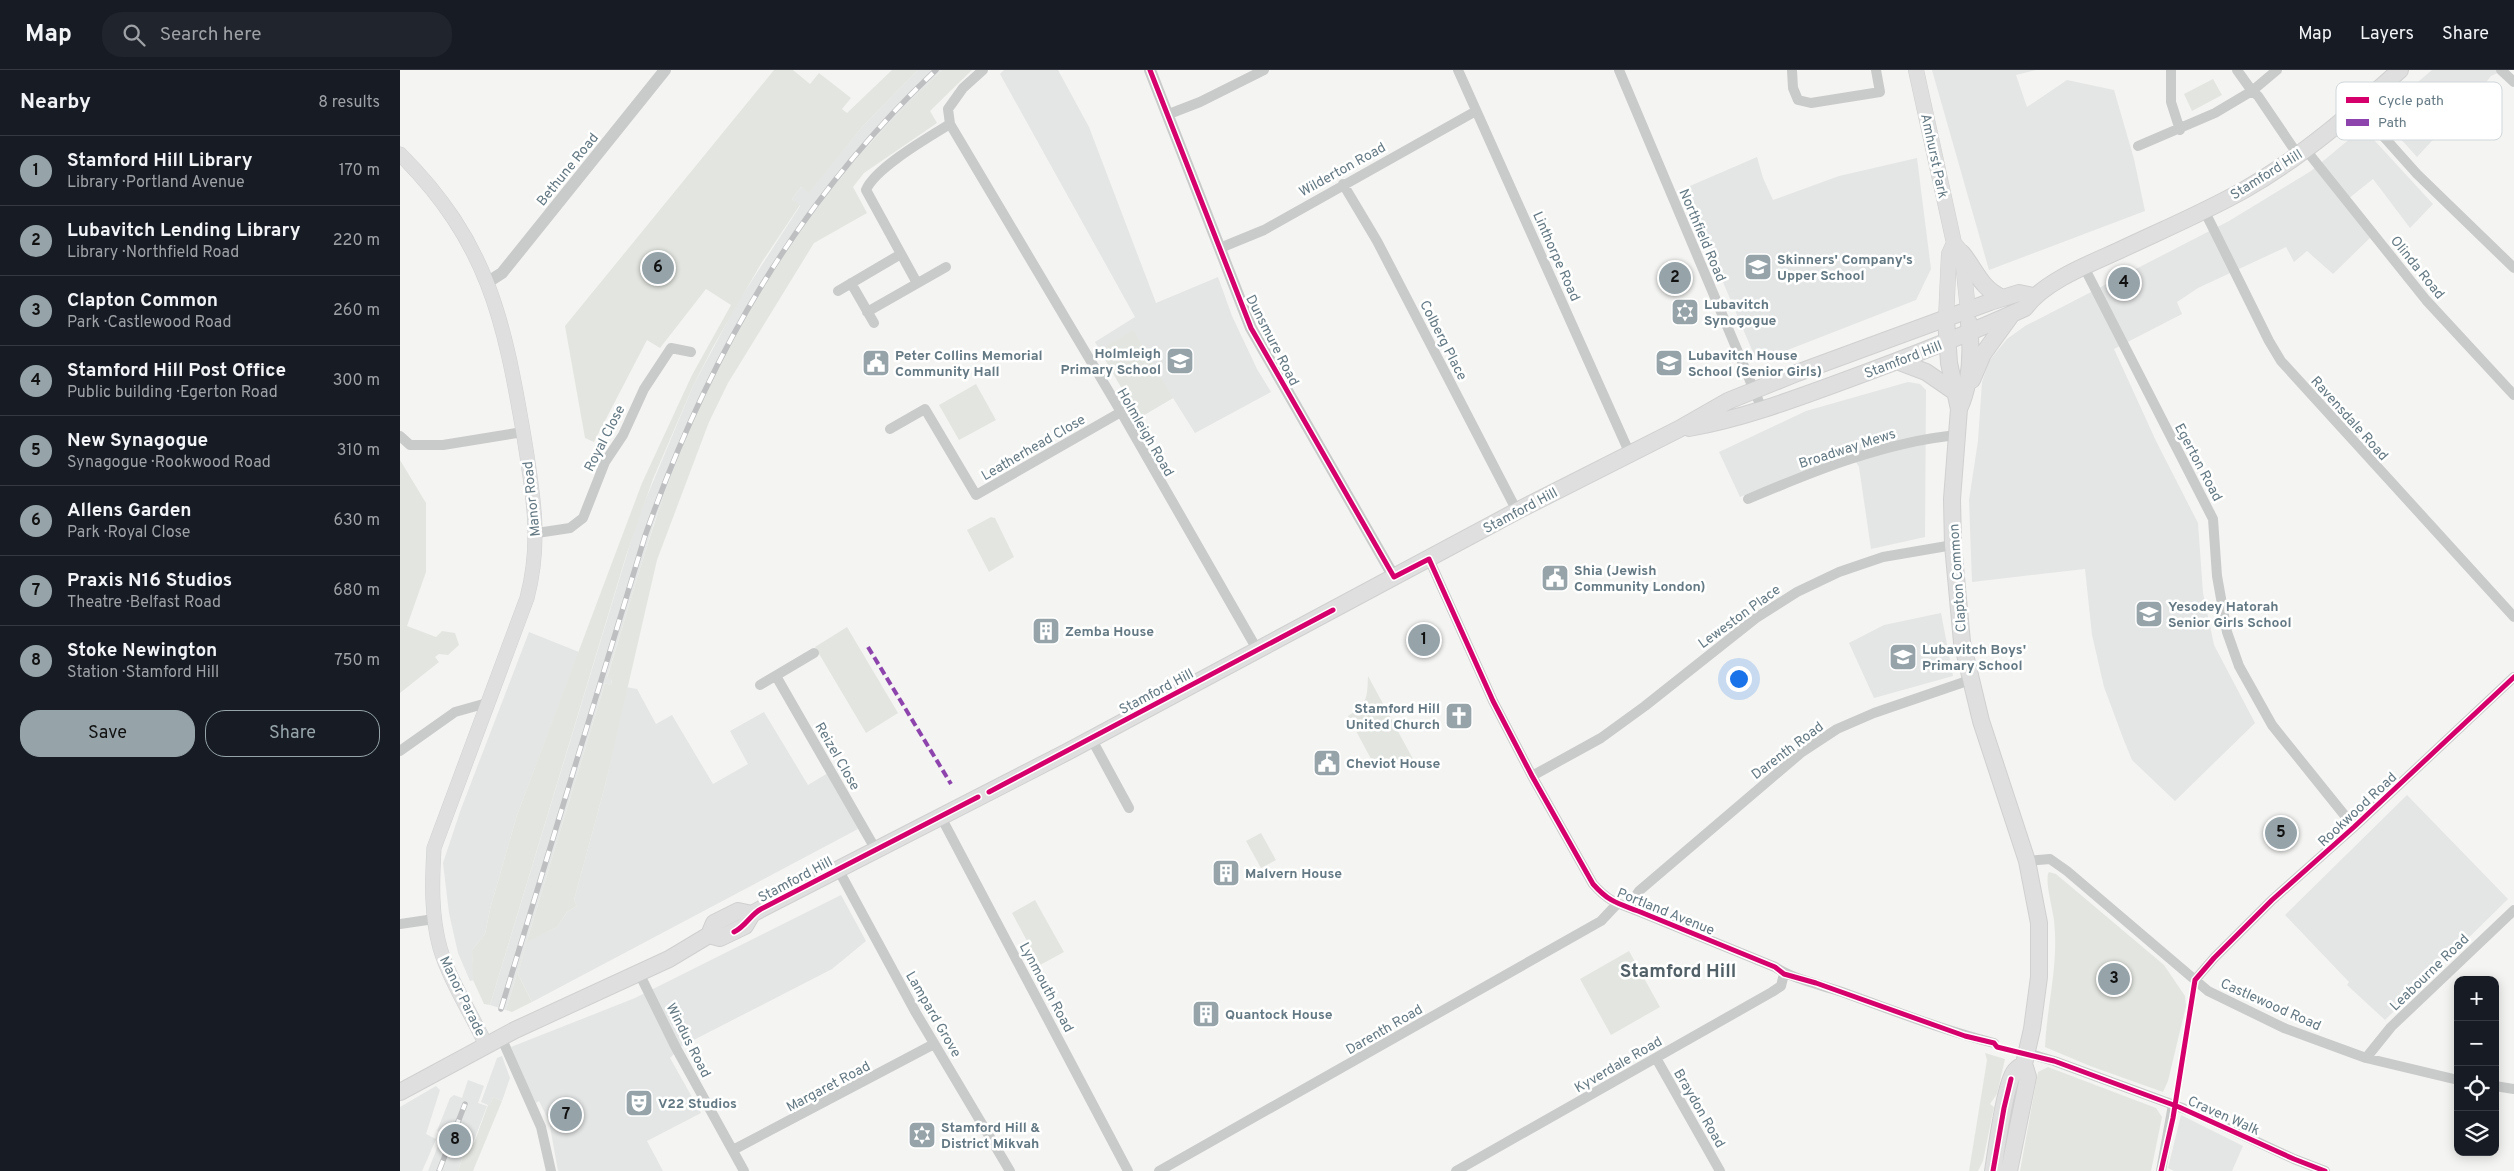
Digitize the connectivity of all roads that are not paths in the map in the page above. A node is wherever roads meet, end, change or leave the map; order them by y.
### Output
1 (665, 70) edge
2 (983, 70) edge
3 (1150, 70) edge
4 (1264, 70) edge
5 (1458, 70) edge
6 (1620, 70) edge
7 (1792, 70) edge
8 (1876, 70) edge
9 (1916, 70) edge
10 (2171, 70) edge
11 (2237, 70) edge
12 (2277, 70) edge
13 (2400, 70) edge
14 (2501, 70) edge
15 (2387, 82) edge
16 (2514, 82) edge
17 (2252, 91) junction
18 (1476, 111) junction
19 (1168, 114) junction
20 (950, 124) junction
21 (2336, 126) edge
22 (2180, 130) junction
23 (2387, 140) edge
24 (2138, 146) dead end
25 (2302, 153) junction
26 (400, 154) edge
27 (1343, 184) junction
28 (2204, 210) junction
29 (1220, 248) junction
30 (1958, 248) junction
31 (901, 254) junction
32 (946, 267) dead end
33 (2084, 267) junction
34 (2514, 268) edge
35 (488, 282) junction
36 (851, 283) junction
37 (917, 283) junction
38 (838, 291) dead end
39 (2033, 296) junction
40 (2003, 298) junction
41 (1968, 310) junction
42 (867, 312) junction
43 (2012, 314) junction
44 (1946, 319) junction
45 (874, 323) dead end
46 (1970, 332) junction
47 (1948, 342) junction
48 (691, 352) dead end
49 (1897, 361) junction
50 (1818, 365) junction
51 (1826, 387) junction
52 (1754, 389) junction
53 (1961, 392) junction
54 (2514, 395) edge
55 (1762, 410) junction
56 (1121, 412) junction
57 (890, 429) dead end
58 (1679, 429) junction
59 (523, 432) junction
60 (1957, 435) junction
61 (400, 436) edge
62 (1630, 454) junction
63 (1748, 499) dead end
64 (1517, 511) junction
65 (537, 534) junction
66 (1953, 545) junction
67 (1429, 559) junction
68 (1394, 578) junction
69 (2514, 617) edge
70 (1258, 651) junction
71 (814, 653) dead end
72 (776, 676) junction
73 (2514, 677) edge
74 (1970, 680) junction
75 (760, 685) dead end
76 (487, 703) junction
77 (1091, 738) junction
78 (400, 751) edge
79 (1532, 776) junction
80 (1129, 808) dead end
81 (941, 817) junction
82 (2354, 827) junction
83 (876, 850) junction
84 (2027, 861) junction
85 (838, 868) junction
86 (432, 888) joint
87 (1617, 904) junction
88 (1628, 907) junction
89 (2514, 910) edge
90 (434, 919) junction
91 (400, 924) edge
92 (639, 973) junction
93 (1784, 974) junction
94 (2195, 980) junction
95 (494, 1041) junction
96 (1994, 1043) dead end
97 (934, 1044) junction
98 (1656, 1058) junction
99 (2025, 1058) junction
100 (2366, 1058) junction
101 (2454, 1079) edge
102 (2499, 1086) edge
103 (2513, 1086) edge
104 (400, 1092) edge
105 (2174, 1105) junction
106 (733, 1150) junction
107 (551, 1171) edge
108 (744, 1171) edge
109 (1010, 1171) edge
110 (1128, 1171) edge
111 (1159, 1171) edge
112 (1456, 1171) edge
113 (1720, 1171) edge
114 (1993, 1171) edge
115 (2010, 1171) edge
116 (2161, 1171) edge
117 (2325, 1171) edge

1 - 35 street, Bethune Road
2 - 20 street
3 - 19 street, Dunsmure Road
4 - 19 street
5 - 18 street, Linthorpe Road
6 - 52 street, Northfield Road
7 - 8 street
9 - 30 main road, Amhurst Park
10 - 22 street
11 - 17 street, Olinda Road
12 - 17 street
13 - 15 highway, Stamford Hill
14 - 16 street
17 - 22 street
17 - 25 street, Olinda Road
18 - 27 street, Wilderton Road
18 - 62 street, Linthorpe Road
19 - 29 street, Dunsmure Road
20 - 31 street
20 - 56 street, Holmleigh Road
21 - 25 highway, Stamford Hill
22 - 24 street
23 - 34 street
25 - 28 highway, Stamford Hill
25 - 54 street, Olinda Road
26 - 35 main road, Manor Road
27 - 29 street, Wilderton Road
27 - 64 street, Colberg Place
28 - 33 highway, Stamford Hill
28 - 69 street, Ravensdale Road
29 - 68 street, Dunsmure Road
30 - 40 highway
30 - 41 main road, Amhurst Park
30 - 44 main road, Amhurst Park
31 - 36 street
31 - 37 street
32 - 37 street
33 - 39 highway, Stamford Hill
33 - 82 street, Egerton Road
35 - 59 main road, Manor Road
36 - 38 street
36 - 42 street
37 - 42 street
39 - 40 highway, Stamford Hill
39 - 43 highway, Stamford Hill
40 - 41 highway, Stamford Hill
41 - 44 highway, Stamford Hill
41 - 46 highway, Clapton Common
42 - 45 street
43 - 46 highway, Stamford Hill
43 - 53 highway
44 - 47 highway
44 - 50 highway, Stamford Hill
46 - 47 highway, Stamford Hill
46 - 53 highway, Clapton Common
47 - 49 highway, Stamford Hill
47 - 53 highway
48 - 65 street, Royal Close
49 - 51 highway, Stamford Hill
49 - 53 highway
50 - 51 highway
50 - 52 highway, Stamford Hill
51 - 55 highway, Stamford Hill
52 - 55 street, Northfield Road
52 - 58 highway, Stamford Hill
53 - 60 highway, Clapton Common
55 - 58 highway, Stamford Hill
56 - 57 street, Leatherhead Close
56 - 70 street, Holmleigh Road
58 - 62 highway, Stamford Hill
59 - 61 street
59 - 65 main road, Manor Road
60 - 63 street, Broadway Mews
60 - 66 highway, Clapton Common
62 - 64 highway, Stamford Hill
64 - 67 highway, Stamford Hill
65 - 76 main road, Manor Road
66 - 74 highway, Clapton Common
66 - 79 street, Leweston Place
67 - 68 highway, Stamford Hill
67 - 79 street, Portland Avenue
68 - 70 highway, Stamford Hill
70 - 77 highway, Stamford Hill
71 - 72 street
72 - 75 street
72 - 83 street, Reizel Close
73 - 82 street, Rookwood Road
74 - 84 highway, Clapton Common
74 - 88 street, Darenth Road
76 - 78 street
76 - 86 main road, Manor Road
77 - 80 street
77 - 81 highway, Stamford Hill
79 - 87 street, Portland Avenue
81 - 83 highway, Stamford Hill
81 - 110 street, Lynmouth Road
82 - 94 street, Rookwood Road
83 - 85 highway, Stamford Hill
84 - 94 street, Castlewood Road
84 - 99 highway, Clapton Common
85 - 92 highway, Stamford Hill
85 - 97 street, Lampard Grove
86 - 90 main road, Manor Parade
87 - 88 street, Portland Avenue
87 - 111 street, Darenth Road
88 - 93 street, Portland Avenue
89 - 100 street, Leabourne Road
90 - 91 street
90 - 95 main road, Manor Parade
92 - 95 highway, Stamford Hill
92 - 106 street, Windus Road
93 - 96 street, Portland Avenue
93 - 98 street, Kyverdale Road
94 - 100 street, Castlewood Road
95 - 104 highway, Stamford Hill
95 - 107 street
97 - 106 street, Margaret Road
97 - 109 street, Lampard Grove
98 - 112 street, Kyverdale Road
98 - 113 street, Braydon Road
99 - 105 street, Craven Walk
99 - 114 highway, Clapton Common
99 - 115 highway, Clapton Common
100 - 101 street, Castlewood Road
102 - 103 street
105 - 116 street
105 - 117 street, Craven Walk
106 - 108 street, Windus Road

